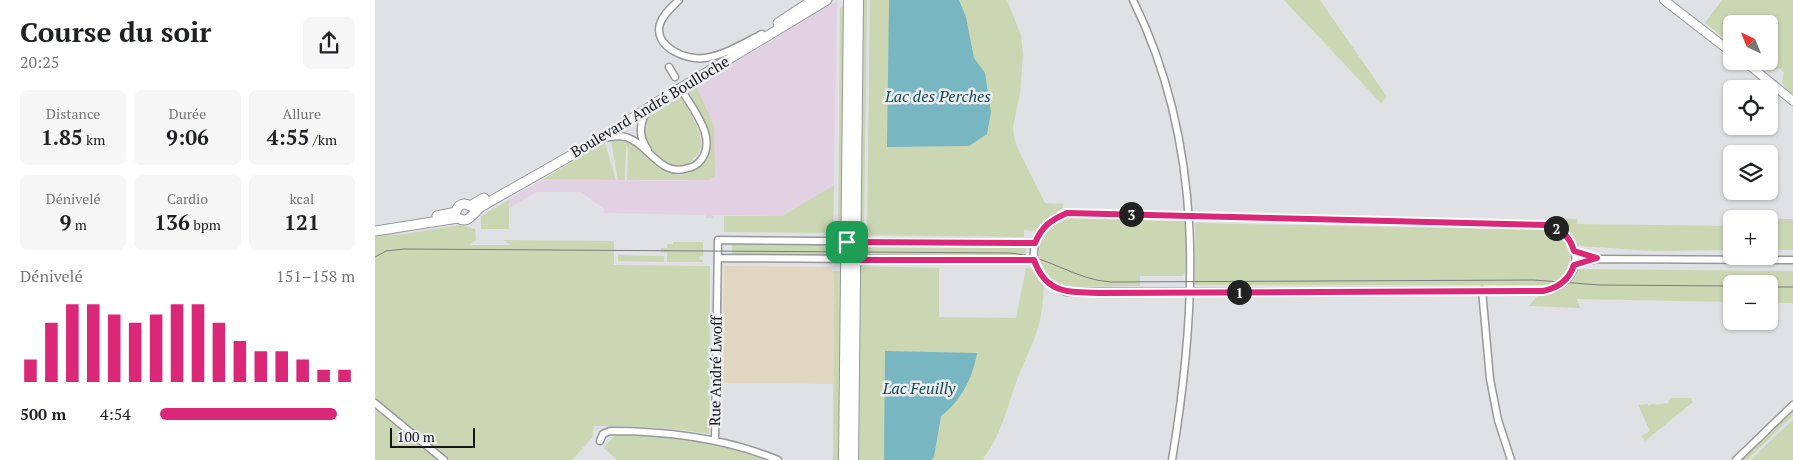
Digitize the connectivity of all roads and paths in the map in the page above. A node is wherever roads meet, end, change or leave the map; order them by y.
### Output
1 (679, 0) edge
2 (813, 0) edge
3 (827, 0) edge
4 (849, 0) edge
5 (858, 0) edge
6 (1133, 0) edge
7 (1664, 0) edge
8 (761, 34) junction
9 (1723, 46) edge
10 (669, 67) dead end
11 (1755, 70) edge
12 (675, 77) dead end
13 (685, 94) dead end
14 (1793, 101) edge
15 (651, 106) junction
16 (600, 139) junction
17 (653, 158) junction
18 (471, 209) junction
19 (457, 215) junction
20 (1189, 216) junction
21 (375, 226) edge
22 (375, 231) edge
23 (851, 242) junction
24 (1035, 243) junction
25 (1574, 251) junction
26 (718, 258) junction
27 (1597, 258) junction
28 (851, 260) junction
29 (1034, 260) junction
30 (1793, 260) edge
31 (1574, 265) junction
32 (1482, 290) junction
33 (1189, 292) junction
34 (375, 403) edge
35 (1793, 405) edge
36 (600, 441) dead end
37 (715, 441) junction
38 (444, 460) edge
39 (778, 460) edge
40 (845, 460) edge
41 (853, 460) edge
42 (1172, 460) edge
43 (1511, 460) edge
44 (1736, 460) edge

1 - 8 street
2 - 8 main road, Boulevard André Boulloche
3 - 15 main road, Boulevard André Boulloche
4 - 23 main road
5 - 23 main road
6 - 20 street
7 - 9 street
8 - 18 main road, Boulevard André Boulloche
10 - 12 street
11 - 14 street
13 - 17 street
15 - 16 main road, Boulevard André Boulloche
15 - 17 street
16 - 17 street
16 - 18 main road, Boulevard André Boulloche
18 - 19 main road, Boulevard André Boulloche
18 - 19 main road, Boulevard André Boulloche
19 - 21 main road, Boulevard André Boulloche
19 - 22 main road, Boulevard André Boulloche
20 - 24 street
20 - 25 street
20 - 33 street
23 - 24 street
23 - 26 street, Rue André Lwoff
23 - 28 main road
24 - 29 street
25 - 27 street
25 - 31 street
26 - 28 street
26 - 37 street, Rue André Lwoff
27 - 30 street
27 - 31 street
28 - 29 street
28 - 40 main road
28 - 41 main road
29 - 33 street
31 - 32 street
32 - 33 street
32 - 43 street
33 - 42 street
34 - 38 street
35 - 44 street
36 - 37 street, Rue André Lwoff
37 - 39 street

